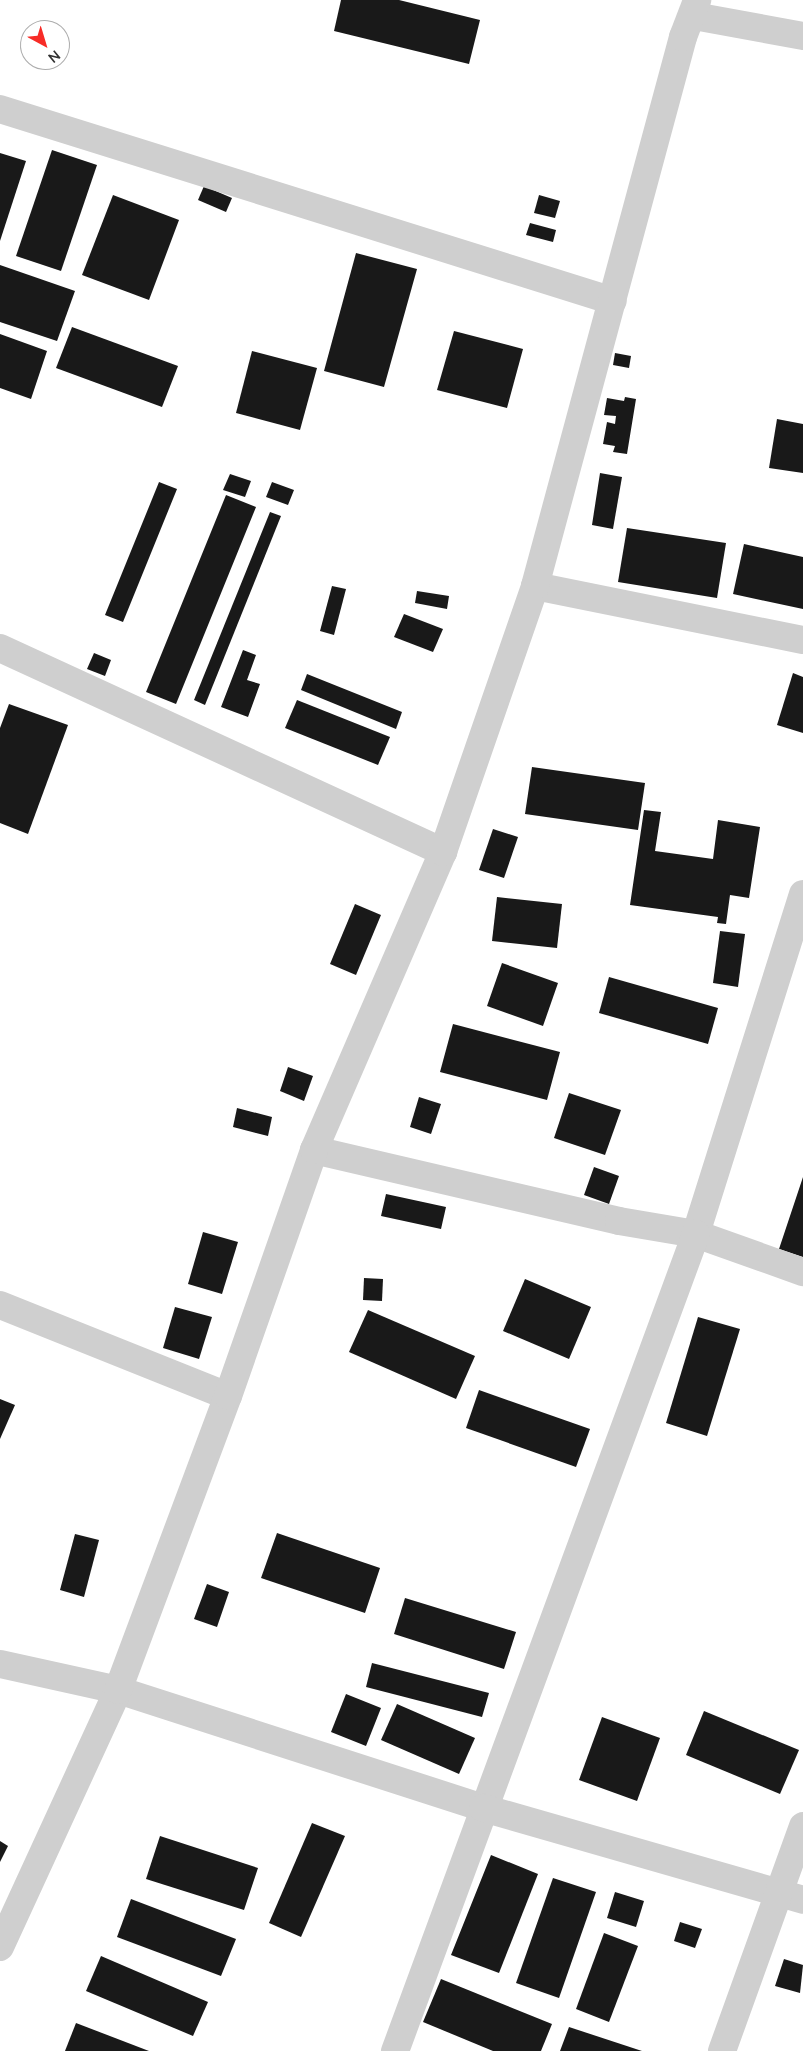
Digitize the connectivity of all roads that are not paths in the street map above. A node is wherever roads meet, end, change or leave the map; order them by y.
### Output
1 (695, 8) edge
2 (803, 36) edge
3 (0, 109) edge
4 (613, 301) junction
5 (534, 586) junction
6 (803, 640) edge
7 (0, 648) edge
8 (443, 852) junction
9 (803, 894) edge
10 (314, 1150) junction
11 (696, 1234) junction
12 (803, 1272) edge
13 (0, 1305) edge
14 (228, 1396) junction
15 (0, 1664) edge
16 (118, 1690) junction
17 (483, 1808) junction
18 (803, 1826) edge
19 (791, 1897) edge
20 (0, 1947) edge
21 (395, 2051) edge
22 (722, 2051) edge

1 - 2 street
1 - 4 street
3 - 4 street
4 - 5 street
5 - 6 street
5 - 8 street
7 - 8 street
8 - 10 street
9 - 11 street
10 - 11 street
10 - 14 street
11 - 12 street
11 - 17 street
13 - 14 street
14 - 16 street
15 - 16 street
16 - 17 street
16 - 20 street
17 - 19 street
17 - 21 street
18 - 19 street
19 - 22 street

